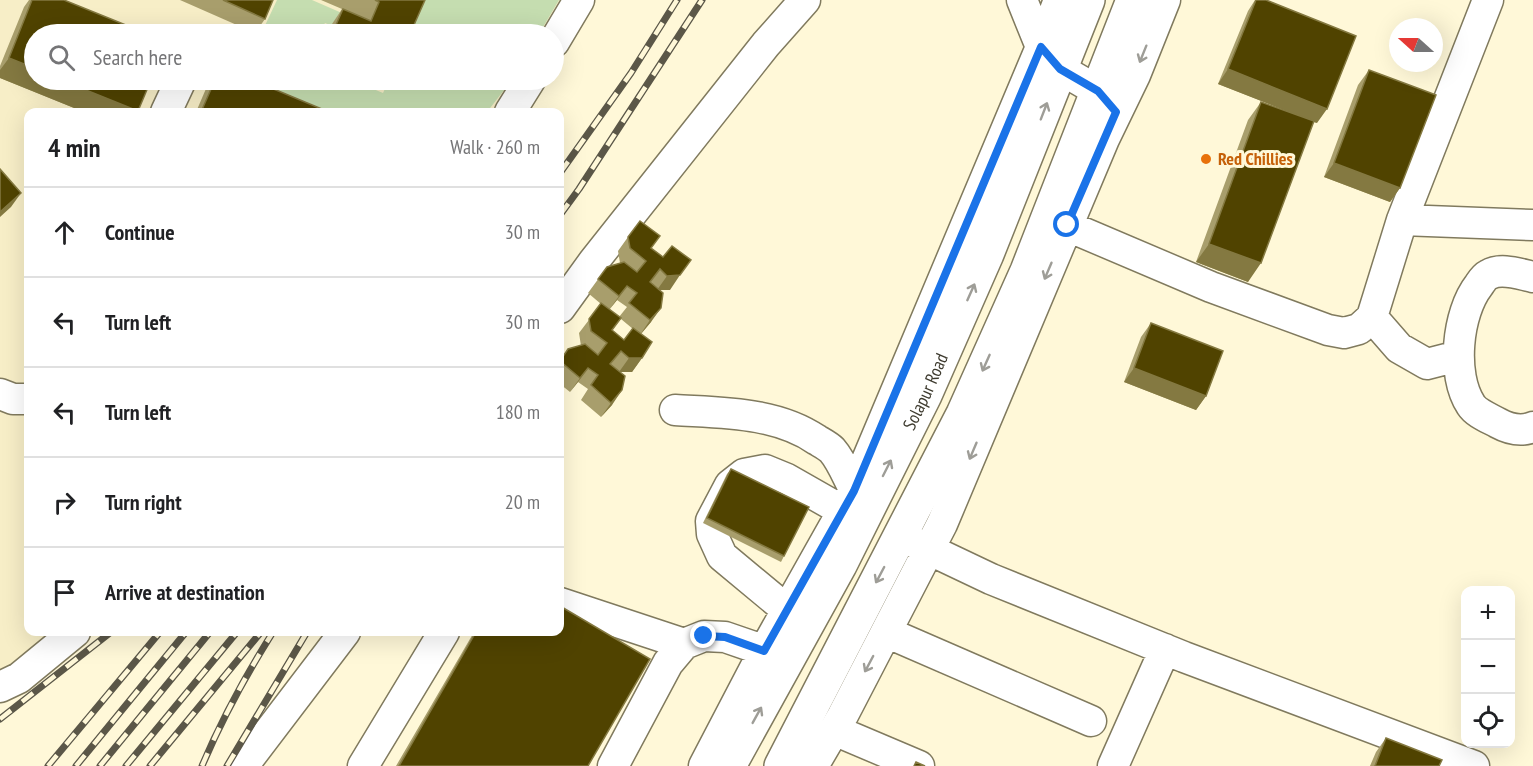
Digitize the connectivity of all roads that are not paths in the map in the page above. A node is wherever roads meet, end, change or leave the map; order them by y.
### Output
1 (579, 0) edge
2 (805, 0) edge
3 (1022, 0) edge
4 (1059, 0) edge
5 (1088, 0) edge
6 (1165, 0) edge
7 (1488, 0) edge
8 (1130, 9) edge
9 (564, 25) edge
10 (1051, 58) junction
11 (176, 90) edge
12 (524, 90) edge
13 (1107, 102) junction
14 (168, 108) edge
15 (512, 108) edge
16 (1402, 220) junction
17 (1058, 222) junction
18 (1533, 225) edge
19 (1533, 277) edge
20 (564, 303) edge
21 (1372, 317) junction
22 (1458, 356) junction
23 (0, 394) edge
24 (24, 399) edge
25 (675, 410) dead end
26 (1533, 427) edge
27 (856, 508) junction
28 (915, 542) junction
29 (564, 604) edge
30 (798, 616) junction
31 (886, 632) junction
32 (70, 636) edge
33 (342, 636) edge
34 (442, 636) edge
35 (684, 645) junction
36 (1165, 649) junction
37 (776, 655) junction
38 (0, 687) edge
39 (1091, 721) dead end
40 (834, 730) junction
41 (243, 766) edge
42 (363, 766) edge
43 (613, 766) edge
44 (704, 766) edge
45 (729, 766) edge
46 (781, 766) edge
47 (813, 766) edge
48 (919, 766) edge
49 (1113, 766) edge
50 (1474, 766) edge

1 - 9 street
2 - 20 street
3 - 10 street
4 - 10 street
5 - 10 highway, Solapur Road
6 -> 13 street
7 - 16 street
8 - 13 highway
10 - 13 street
27 -> 10 highway, Solapur Road
11 - 14 street
12 - 15 street
13 - 17 highway
16 - 18 street
16 - 21 street
17 - 21 street
17 -> 28 highway
19 - 22 street
21 - 22 street
22 - 26 street
23 - 24 street
25 - 27 street
27 - 30 highway, Solapur Road
27 - 30 street
28 - 31 street
28 - 36 street
28 -> 46 highway
29 - 35 street
30 - 37 highway, Solapur Road
31 - 39 street
31 -> 40 street
32 - 38 street
33 - 41 street
34 - 42 street
35 - 37 street
35 - 43 street
36 - 49 street
36 - 50 street
37 - 44 street
45 -> 37 highway, Solapur Road
40 - 47 street
40 - 48 street

